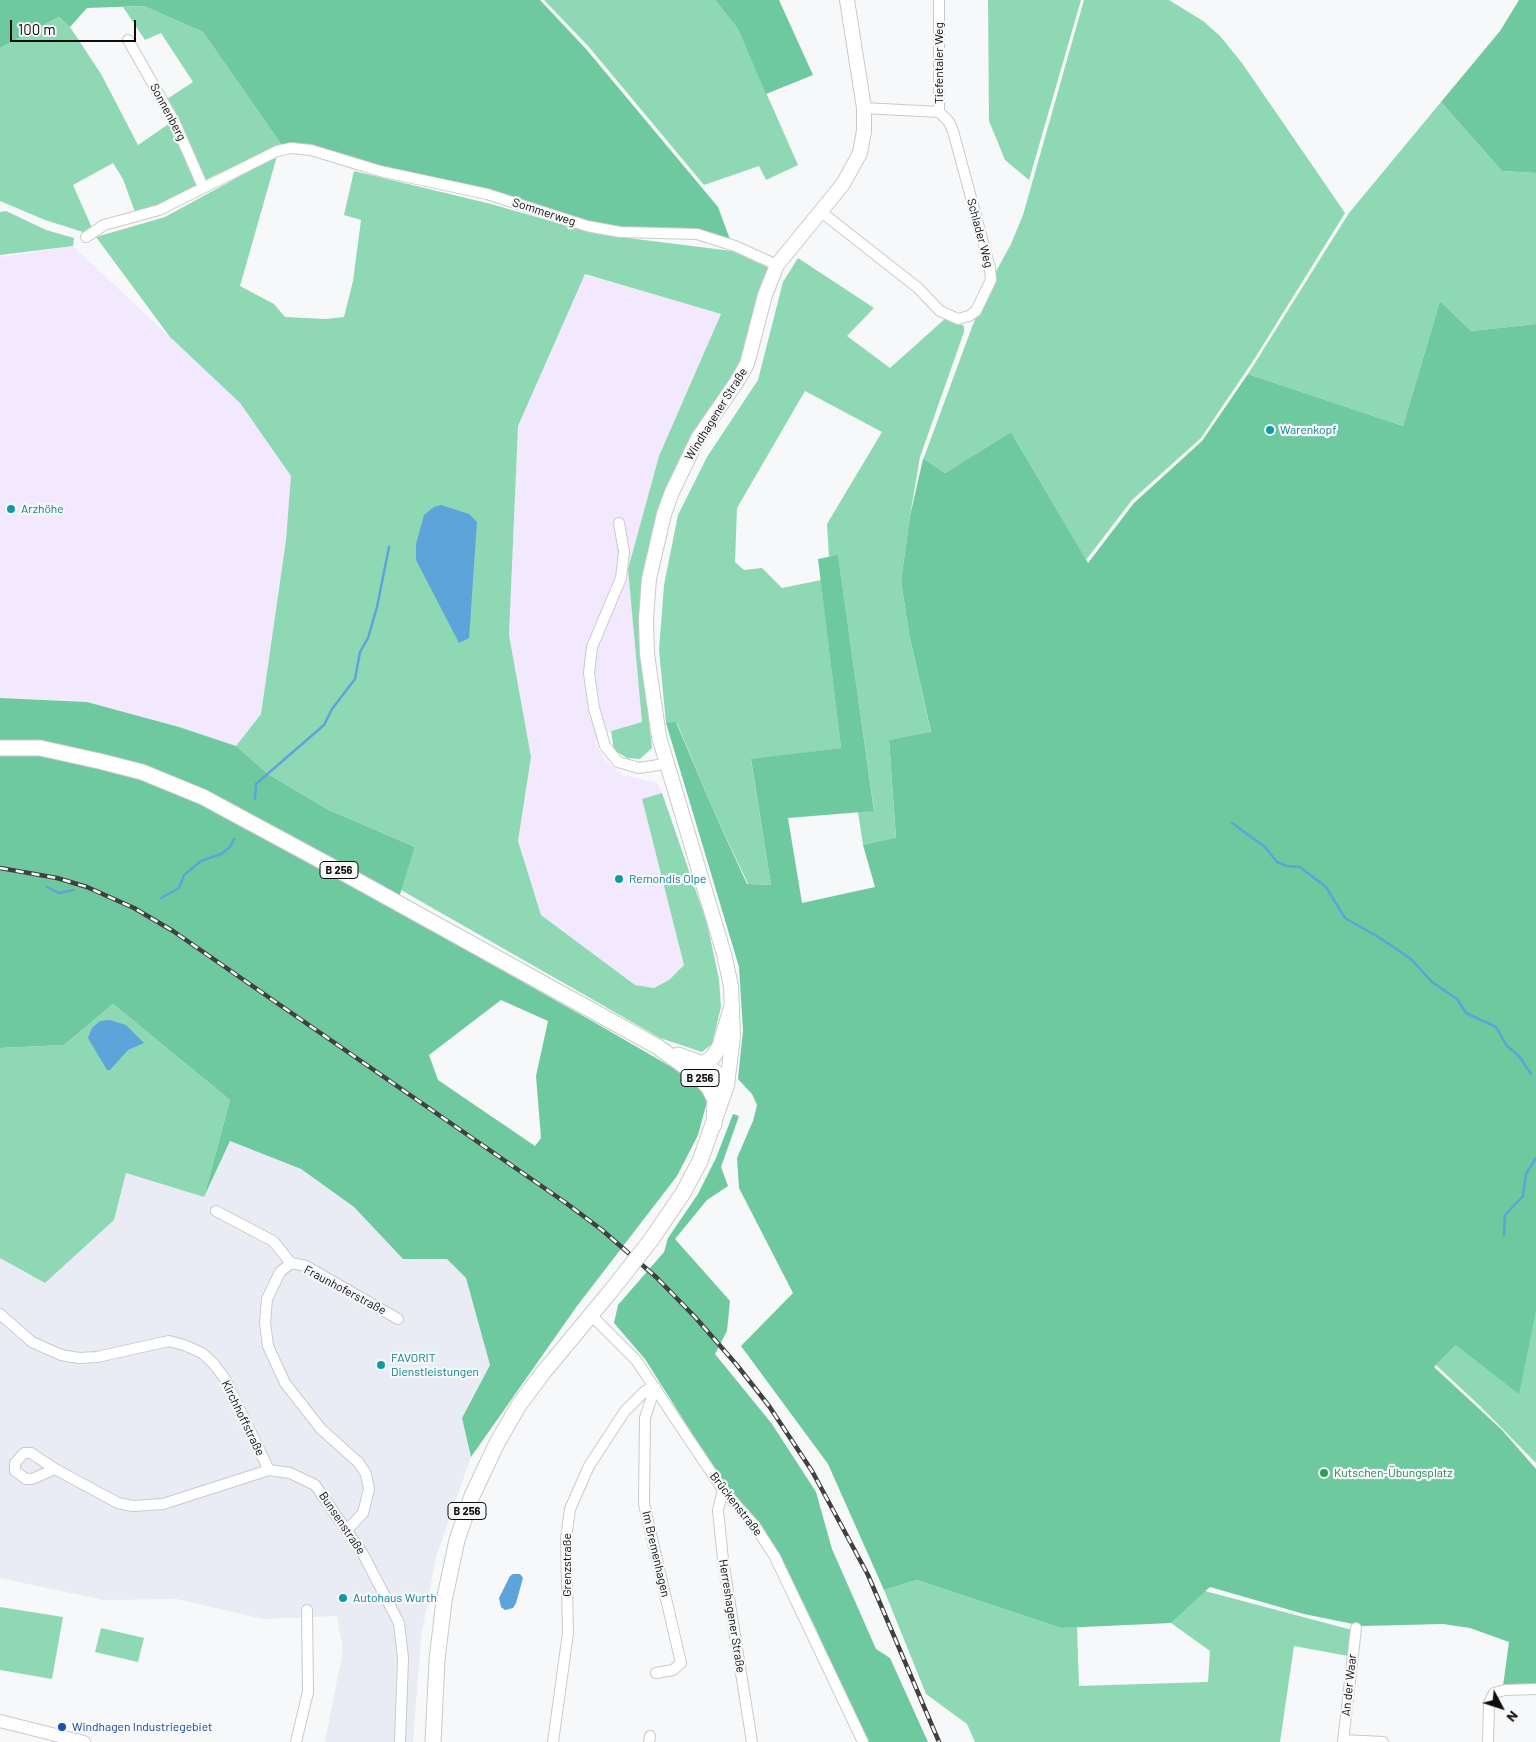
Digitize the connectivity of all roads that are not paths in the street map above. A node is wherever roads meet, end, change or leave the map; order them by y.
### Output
1 (847, 0) edge
2 (939, 0) edge
3 (128, 40) dead end
4 (864, 108) junction
5 (938, 112) junction
6 (203, 187) junction
7 (820, 211) junction
8 (86, 237) dead end
9 (778, 266) junction
10 (620, 524) dead end
11 (0, 748) edge
12 (665, 764) junction
13 (732, 1006) junction
14 (700, 1070) junction
15 (727, 1084) junction
16 (714, 1125) junction
17 (216, 1211) dead end
18 (291, 1263) junction
19 (0, 1314) edge
20 (591, 1314) junction
21 (398, 1318) dead end
22 (656, 1387) junction
23 (55, 1469) dead end
24 (269, 1470) junction
25 (723, 1490) junction
26 (348, 1530) junction
27 (307, 1610) dead end
28 (1356, 1628) dead end
29 (656, 1674) dead end
30 (1536, 1689) edge
31 (0, 1721) edge
32 (1343, 1741) edge
33 (84, 1742) edge
34 (296, 1742) edge
35 (400, 1742) edge
36 (433, 1742) edge
37 (553, 1742) edge
38 (752, 1742) edge
39 (862, 1742) edge
40 (1383, 1742) edge
41 (1488, 1742) edge

1 - 4 main road, Windhagener Straße
2 - 5 street, Tiefentaler Weg
3 - 6 street, Sonnenberg
4 - 5 street, Tiefentaler Weg
4 - 7 main road, Windhagener Straße
5 - 7 street, Schlader Weg
6 - 8 street
6 - 9 street, Sommerweg
7 - 9 main road, Windhagener Straße
9 - 12 main road, Windhagener Straße
10 - 12 street
11 - 14 main road, B 256
12 - 13 main road, Windhagener Straße
13 - 14 main road, B 256
13 - 15 main road, Windhagener Straße
14 - 15 main road, B 256
14 - 16 main road, B 256
15 - 16 main road, B 256
16 - 20 main road, B 256, bridge
17 - 18 street, Fraunhoferstraße
18 - 21 street, Fraunhoferstraße
18 - 26 street, Fraunhoferstraße
19 - 24 street, Kirchhoffstraße
20 - 22 street, Brückenstraße
20 - 36 main road, B 256
22 - 25 street, Brückenstraße
22 - 29 street, Im Bremenhagen
22 - 37 street, Grenzstraße
23 - 24 street, Bunsenstraße
24 - 26 street, Bunsenstraße
25 - 38 street, Herreshagener Straße
25 - 39 street, Brückenstraße
26 - 35 street, Bunsenstraße
27 - 34 street
28 - 32 street, An der Waar
30 - 41 street
31 - 33 street
32 - 40 street

